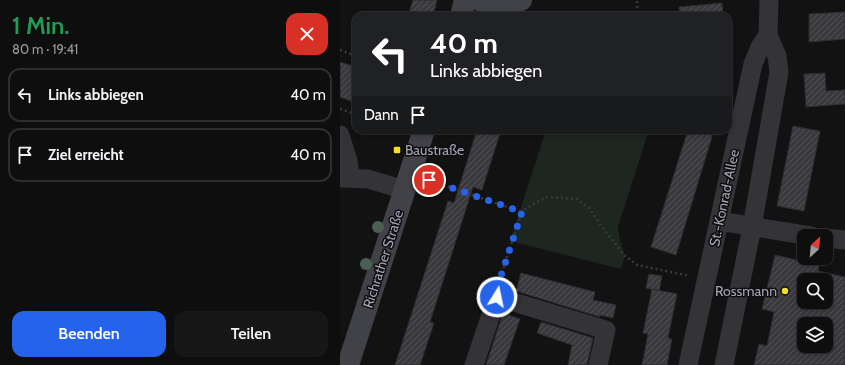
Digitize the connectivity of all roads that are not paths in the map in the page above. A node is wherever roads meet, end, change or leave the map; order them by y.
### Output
1 (464, 0) edge
2 (480, 0) edge
3 (520, 0) edge
4 (769, 0) edge
5 (462, 12) edge
6 (496, 12) edge
7 (768, 35) junction
8 (423, 134) edge
9 (340, 135) edge
10 (345, 178) edge
11 (406, 190) junction
12 (719, 222) junction
13 (752, 227) junction
14 (797, 234) edge
15 (833, 239) edge
16 (845, 240) edge
17 (348, 365) edge
18 (474, 365) edge
19 (598, 365) edge
20 (688, 365) edge
21 (724, 365) edge

1 - 5 main road
2 - 6 main road
3 - 6 main road
4 - 7 street, St.-Konrad-Allee
7 - 12 street, St.-Konrad-Allee
7 - 13 street, St.-Konrad-Allee
8 - 11 main road, Richrather Straße
9 - 10 street
10 - 11 street
11 - 17 main road, Richrather Straße
12 - 13 street
12 - 20 street, St.-Konrad-Allee
13 - 14 street
13 - 21 street, St.-Konrad-Allee
15 - 16 street
18 - 19 street

